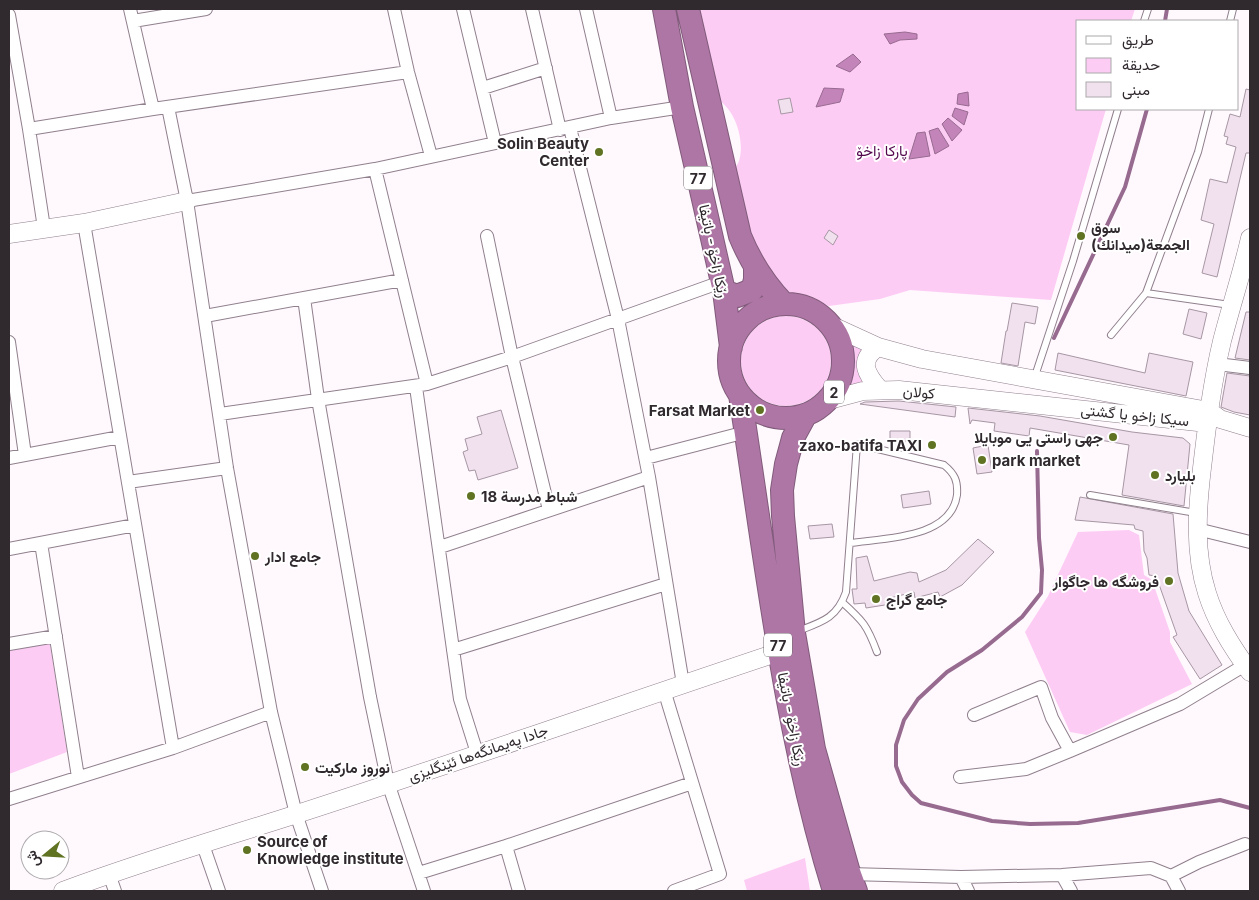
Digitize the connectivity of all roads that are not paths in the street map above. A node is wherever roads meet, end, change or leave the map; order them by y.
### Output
1 (206, 9) edge
2 (394, 9) edge
3 (463, 9) edge
4 (532, 9) edge
5 (586, 9) edge
6 (664, 9) edge
7 (688, 9) edge
8 (9, 15) edge
9 (132, 15) edge
10 (10, 33) edge
11 (546, 68) junction
12 (408, 72) junction
13 (482, 88) junction
14 (168, 107) junction
15 (682, 107) junction
16 (153, 109) junction
17 (1118, 110) edge
18 (1209, 110) edge
19 (611, 118) junction
20 (29, 129) junction
21 (565, 129) junction
22 (495, 143) junction
23 (431, 156) junction
24 (375, 169) junction
25 (187, 201) junction
26 (84, 223) junction
27 (44, 228) junction
28 (9, 234) edge
29 (487, 236) dead end
30 (1250, 238) edge
31 (755, 269) junction
32 (402, 280) junction
33 (722, 286) junction
34 (1244, 288) edge
35 (1146, 293) junction
36 (304, 298) junction
37 (784, 304) junction
38 (1231, 305) junction
39 (205, 316) junction
40 (618, 319) junction
41 (830, 325) junction
42 (1111, 335) dead end
43 (9, 342) edge
44 (731, 347) junction
45 (878, 347) junction
46 (512, 357) junction
47 (1217, 364) junction
48 (1250, 368) edge
49 (1034, 380) junction
50 (422, 385) junction
51 (880, 390) junction
52 (740, 395) junction
53 (318, 400) junction
54 (829, 400) junction
55 (1062, 408) joint
56 (220, 414) junction
57 (805, 416) junction
58 (1208, 417) junction
59 (1250, 428) edge
60 (746, 432) junction
61 (120, 437) junction
62 (25, 455) junction
63 (9, 458) edge
64 (646, 458) junction
65 (227, 468) junction
66 (650, 477) junction
67 (128, 482) junction
68 (1090, 495) dead end
69 (549, 510) junction
70 (1197, 521) junction
71 (135, 525) junction
72 (1250, 542) edge
73 (40, 543) junction
74 (850, 543) junction
75 (440, 547) junction
76 (9, 549) edge
77 (666, 584) junction
78 (842, 602) junction
79 (794, 633) junction
80 (56, 636) junction
81 (9, 644) edge
82 (453, 650) junction
83 (779, 652) junction
84 (877, 652) dead end
85 (1248, 669) edge
86 (683, 684) junction
87 (664, 690) junction
88 (271, 712) junction
89 (974, 715) dead end
90 (172, 748) junction
91 (1070, 751) junction
92 (476, 754) junction
93 (78, 777) junction
94 (960, 777) dead end
95 (388, 783) junction
96 (692, 783) junction
97 (9, 799) edge
98 (296, 814) junction
99 (202, 842) junction
100 (1245, 844) dead end
101 (506, 846) junction
102 (419, 873) junction
103 (109, 874) junction
104 (1062, 875) junction
105 (1171, 876) junction
106 (961, 877) junction
107 (839, 884) edge
108 (63, 891) edge
109 (115, 891) edge
110 (219, 891) edge
111 (322, 891) edge
112 (424, 891) edge
113 (519, 891) edge
114 (674, 891) edge
115 (968, 891) edge
116 (1071, 891) edge
117 (1179, 891) edge

1 - 9 street
2 - 12 street
3 - 13 street
4 - 11 street
5 - 19 street
6 - 15 highway, رێکا زاخۆ - باتیفا / 77
7 - 31 highway, رێکا زاخۆ - باتیفا / 77
8 - 10 street
9 - 16 street
10 - 20 street
11 - 13 street
11 - 21 street
12 - 14 street
12 - 23 street
13 - 22 street
14 - 16 street
14 - 25 street
15 - 19 street
15 - 33 highway, رێکا زاخۆ - باتیفا / 77
16 - 20 street
17 - 49 lane
18 - 35 lane
19 - 21 street
20 - 27 street
21 - 22 street
21 - 40 street
22 - 23 street
23 - 24 street
24 - 25 street
24 - 32 street
25 - 26 main road
25 - 39 street
26 - 27 main road
26 - 61 street
27 - 28 main road
29 - 46 street
30 - 34 main road
31 - 33 highway
31 - 37 highway, رێکا زاخۆ - باتیفا / 77
32 - 36 street
32 - 50 street
33 - 40 street
33 - 44 highway, رێکا زاخۆ - باتیفا / 77
34 - 38 main road
35 - 38 lane
35 - 42 lane
36 - 39 street
36 - 53 street
37 - 41 highway, 2
37 - 44 highway, 2
38 - 47 main road
39 - 56 street
40 - 46 street
40 - 64 street
41 - 45 main road
41 - 54 highway, 2
43 - 62 street
44 - 52 highway, 2
45 - 49 main road
45 - 51 main road
46 - 50 street
46 - 69 street
47 - 48 street
47 - 58 main road
49 - 58 main road
50 - 53 street
50 - 75 street
51 - 54 main road, كولان
51 - 55 main road, كولان
52 - 57 highway, 2
52 - 60 highway, رێکا زاخۆ - باتیفا / 77
53 - 56 street
53 - 95 street
54 - 57 highway, 2
55 - 58 main road, سیکا زاخو یا گشتى
56 - 65 street
57 - 79 highway, رێکا زاخۆ - باتیفا / 77
58 - 59 main road, سیکا زاخو یا گشتى
58 - 70 main road
60 - 64 street
60 - 83 highway, رێکا زاخۆ - باتیفا / 77
61 - 62 street
61 - 67 street
62 - 63 street
64 - 66 street
65 - 67 street
65 - 88 street
66 - 69 street
66 - 77 street
67 - 71 street
68 - 70 lane
69 - 75 street
70 - 72 street
70 - 85 main road
71 - 73 street
71 - 90 street
73 - 76 street
73 - 80 street
74 - 74 lane
74 - 78 lane
75 - 82 street
77 - 82 street
77 - 86 street
78 - 79 lane
78 - 84 lane
79 - 107 highway, رێکا زاخۆ - باتیفا / 77
80 - 81 street
80 - 93 street
82 - 92 street
83 - 86 main road, جادا په‌يمانگه‌ها ئێنگليزى
83 - 107 highway, رێکا زاخۆ - باتیفا / 77
85 - 91 street
86 - 87 main road, جادا په‌يمانگه‌ها ئێنگليزى
87 - 92 main road, جادا په‌يمانگه‌ها ئێنگليزى
87 - 96 street
88 - 90 street
88 - 98 street
89 - 91 street
90 - 93 street
91 - 94 street
92 - 95 main road, جادا په‌يمانگه‌ها ئێنگليزى
93 - 97 street
95 - 98 main road, جادا په‌يمانگه‌ها ئێنگليزى
95 - 102 street
96 - 101 street
96 - 114 street
98 - 99 main road, جادا په‌يمانگه‌ها ئێنگليزى
98 - 111 street
99 - 103 main road, جادا په‌يمانگه‌ها ئێنگليزى
99 - 110 street
100 - 105 street
101 - 102 street
101 - 113 street
102 - 112 street
103 - 108 main road, جادا په‌يمانگه‌ها ئێنگليزى
103 - 109 street
104 - 105 street
104 - 106 street
104 - 116 street
105 - 117 street
106 - 107 street
106 - 115 street

